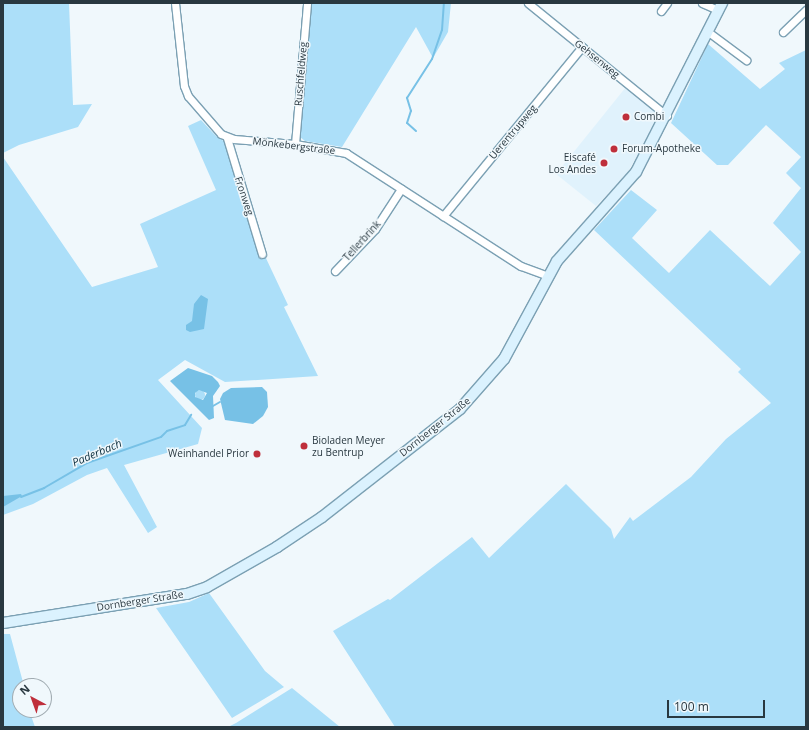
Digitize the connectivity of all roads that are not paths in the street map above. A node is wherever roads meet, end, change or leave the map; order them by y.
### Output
1 (175, 3) edge
2 (307, 3) edge
3 (528, 3) edge
4 (667, 3) edge
5 (702, 3) edge
6 (720, 7) edge
7 (806, 10) edge
8 (661, 11) dead end
9 (707, 30) junction
10 (783, 32) dead end
11 (582, 47) junction
12 (746, 60) dead end
13 (667, 116) junction
14 (227, 138) junction
15 (295, 144) junction
16 (401, 189) junction
17 (443, 216) junction
18 (262, 254) dead end
19 (335, 271) dead end
20 (548, 276) junction
21 (3, 623) edge

1 - 14 street
2 - 15 street, Ruschfeldweg
3 - 11 street, Gehsenweg
4 - 8 street
5 - 6 street
6 - 9 main road, Dornberger Straße
7 - 10 street
9 - 12 street
9 - 13 main road, Dornberger Straße
11 - 13 street, Gehsenweg
11 - 17 street, Uerentrupweg
13 - 20 main road, Dornberger Straße
14 - 15 street, Mönkebergstraße
14 - 18 street, Fronweg
15 - 16 street, Mönkebergstraße
16 - 17 street, Mönkebergstraße
16 - 19 street, Tellerbrink
17 - 20 street, Mönkebergstraße
20 - 21 main road, Dornberger Straße

